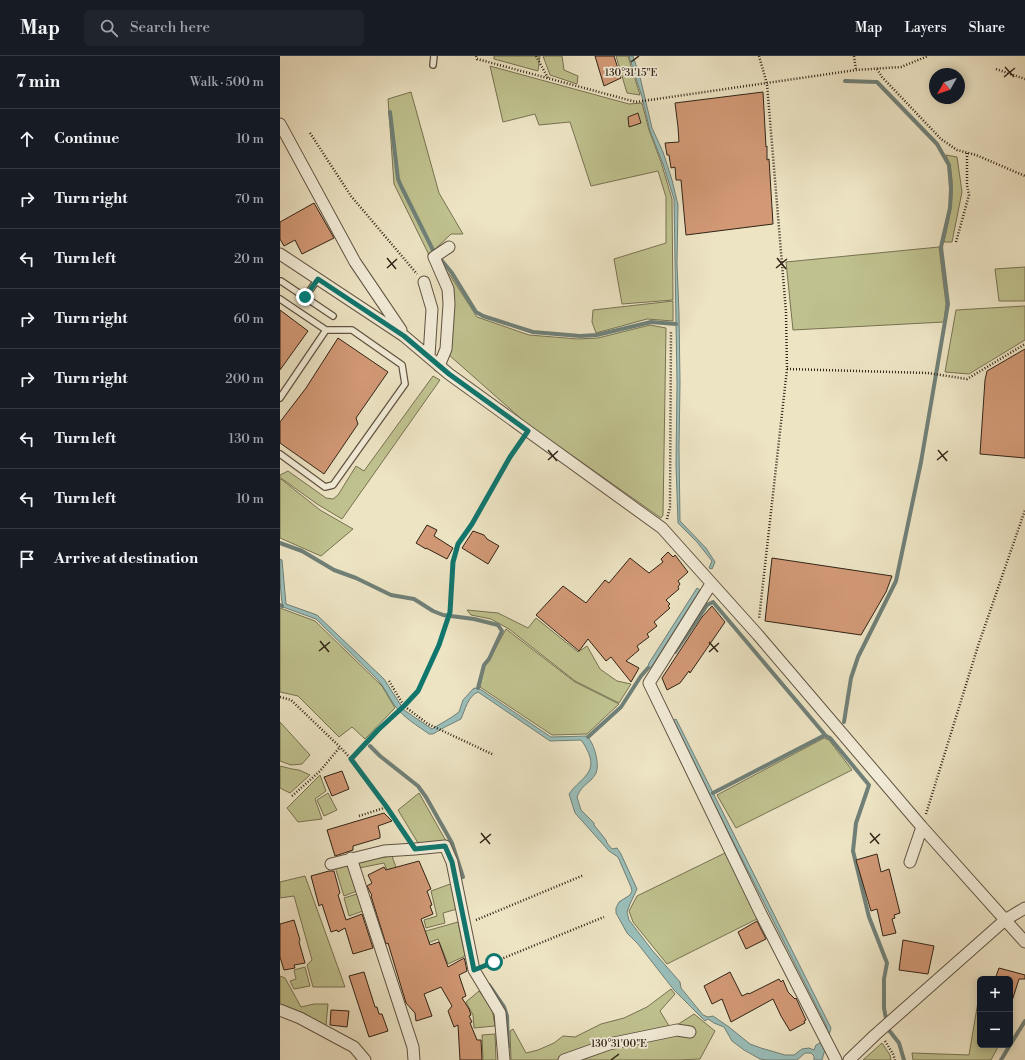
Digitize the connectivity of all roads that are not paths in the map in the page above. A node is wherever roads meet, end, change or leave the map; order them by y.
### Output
1 (434, 56) edge
2 (433, 65) dead end
3 (280, 124) edge
4 (450, 247) dead end
5 (280, 254) edge
6 (318, 279) junction
7 (280, 281) edge
8 (424, 282) road end
9 (305, 297) junction
10 (280, 299) edge
11 (333, 316) dead end
12 (326, 330) junction
13 (404, 336) junction
14 (429, 356) junction
15 (439, 366) junction
16 (280, 398) edge
17 (280, 454) edge
18 (711, 584) junction
19 (922, 827) junction
20 (350, 858) junction
21 (910, 862) dead end
22 (331, 864) dead end
23 (1025, 908) edge
24 (1005, 920) junction
25 (1025, 942) edge
26 (280, 1010) edge
27 (690, 1032) dead end
28 (365, 1060) edge
29 (414, 1060) edge
30 (504, 1060) edge
31 (564, 1060) edge
32 (836, 1060) edge
33 (849, 1060) edge

1 - 2 lane
3 - 13 street
4 - 15 street
5 - 6 street
6 - 9 lane
6 - 13 street
7 - 9 lane
8 - 14 street
9 - 11 lane
10 - 12 lane
12 - 16 lane
12 - 17 lane
13 - 14 street
14 - 15 street
15 - 18 street
18 - 19 street
18 - 32 street
19 - 21 street
19 - 24 street
20 - 22 street
20 - 29 street
20 - 30 street
23 - 24 street
24 - 25 street
24 - 33 street
26 - 28 street
27 - 31 street

